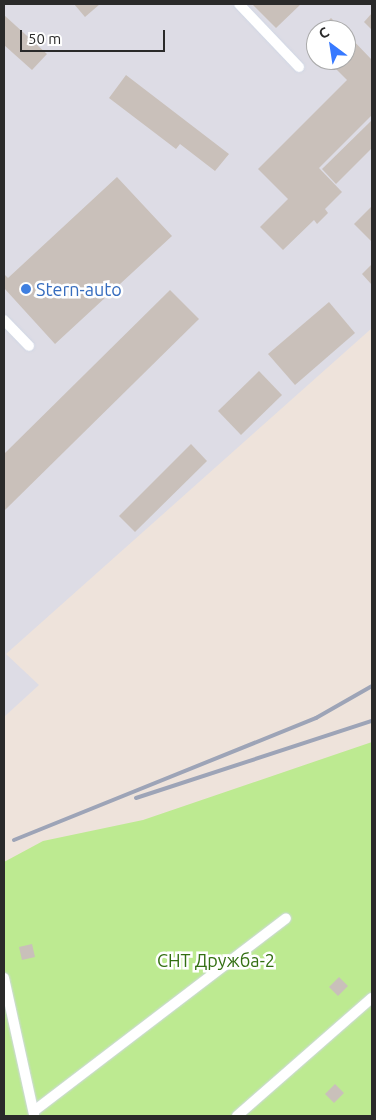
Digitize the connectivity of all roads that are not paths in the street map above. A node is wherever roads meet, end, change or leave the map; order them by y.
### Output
1 (239, 4) edge
2 (298, 67) dead end
3 (4, 320) edge
4 (29, 346) dead end
5 (286, 918) dead end
6 (4, 978) edge
7 (372, 998) edge
8 (34, 1114) edge
9 (237, 1116) edge

1 - 2 lane
3 - 4 lane
5 - 8 lane
6 - 8 lane
7 - 9 lane

